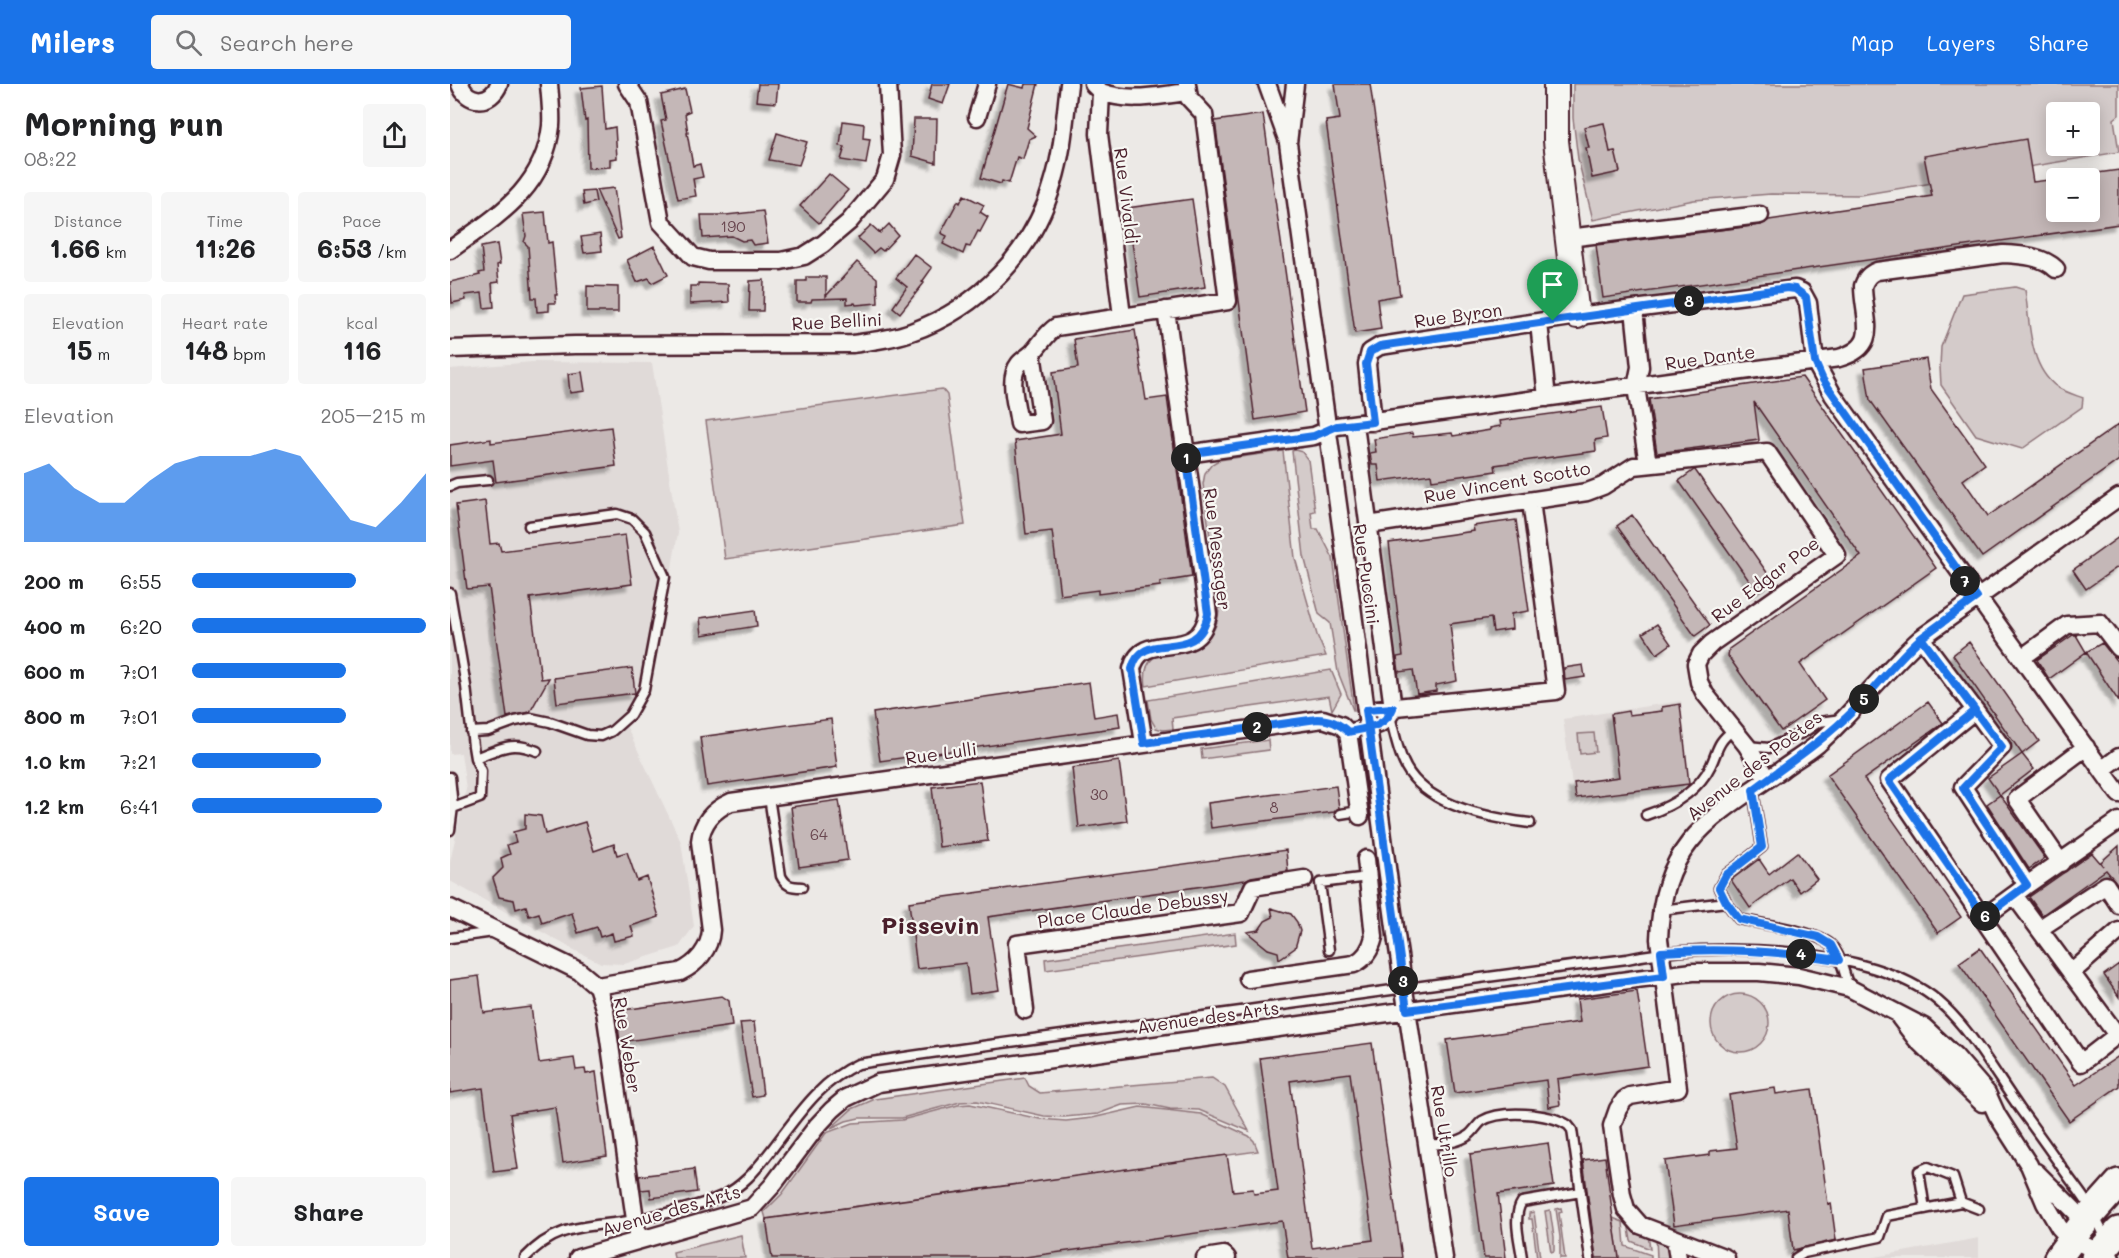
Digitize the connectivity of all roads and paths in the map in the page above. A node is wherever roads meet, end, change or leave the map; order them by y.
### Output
1 (460, 84) edge
2 (499, 84) edge
3 (549, 84) edge
4 (627, 84) edge
5 (888, 84) edge
6 (987, 84) edge
7 (1069, 84) edge
8 (1267, 84) edge
9 (1295, 84) edge
10 (1556, 84) edge
11 (1097, 88) edge
12 (1188, 88) edge
13 (977, 117) dead end
14 (1288, 143) junction
15 (1760, 215) dead end
16 (1568, 238) junction
17 (450, 250) edge
18 (2056, 269) dead end
19 (1634, 309) junction
20 (1166, 310) junction
21 (1122, 316) junction
22 (1577, 316) junction
23 (1539, 323) junction
24 (450, 349) edge
25 (1032, 353) dead end
26 (1815, 362) junction
27 (1636, 387) junction
28 (1547, 398) junction
29 (1373, 422) junction
30 (1355, 424) junction
31 (1328, 430) junction
32 (1186, 454) junction
33 (1648, 464) junction
34 (488, 480) dead end
35 (450, 486) edge
36 (2119, 497) edge
37 (1531, 501) junction
38 (1368, 525) junction
39 (529, 526) dead end
40 (450, 593) edge
41 (1977, 597) junction
42 (1921, 638) junction
43 (2119, 648) edge
44 (2023, 657) junction
45 (1366, 710) junction
46 (1975, 710) junction
47 (1392, 712) junction
48 (1845, 718) junction
49 (1733, 730) junction
50 (471, 732) junction
51 (1348, 732) junction
52 (1144, 743) junction
53 (1747, 746) junction
54 (2086, 747) junction
55 (537, 751) dead end
56 (2119, 757) edge
57 (475, 758) junction
58 (2103, 770) junction
59 (450, 777) edge
60 (1767, 779) junction
61 (1753, 790) junction
62 (2119, 794) edge
63 (769, 797) junction
64 (453, 808) junction
65 (1340, 814) dead end
66 (1359, 814) joint
67 (1646, 815) dead end
68 (2119, 821) edge
69 (1530, 823) dead end
70 (450, 830) edge
71 (1366, 860) dead end
72 (2061, 863) junction
73 (1368, 877) junction
74 (1304, 879) dead end
75 (802, 887) dead end
76 (2021, 890) junction
77 (1726, 902) junction
78 (2119, 905) edge
79 (450, 908) edge
80 (1661, 910) junction
81 (1984, 917) junction
82 (2039, 929) junction
83 (499, 931) junction
84 (2119, 931) edge
85 (450, 938) edge
86 (1329, 950) dead end
87 (1661, 952) junction
88 (1839, 960) junction
89 (2071, 973) junction
90 (1664, 976) junction
91 (1248, 979) dead end
92 (597, 986) junction
93 (1404, 987) junction
94 (1849, 988) junction
95 (1025, 1010) dead end
96 (1407, 1010) junction
97 (1428, 1145) junction
98 (2029, 1165) junction
99 (2119, 1183) edge
100 (1581, 1192) junction
101 (1961, 1202) junction
102 (1925, 1209) junction
103 (1979, 1209) dead end
104 (635, 1220) junction
105 (2076, 1232) edge
106 (1675, 1239) junction
107 (638, 1240) junction
108 (2107, 1248) edge
109 (525, 1258) edge
110 (578, 1258) edge
111 (1205, 1258) edge
112 (1227, 1258) edge
113 (1444, 1258) edge
114 (1522, 1258) edge
115 (1590, 1258) edge
116 (1678, 1258) edge
117 (1726, 1258) edge
118 (1796, 1258) edge

1 - 2 street
3 - 17 street
4 - 5 street
6 - 13 street
7 - 24 street, Rue Bellini
8 - 14 street, Rue Puccini
9 - 14 street, Rue Puccini
10 - 16 street
11 - 12 street
11 - 21 street, Rue Vivaldi
12 - 20 street
14 - 31 street, Rue Puccini
15 - 16 street
16 - 22 street
18 - 26 street, Rue Dante
19 - 22 street, Rue Byron
19 - 26 street, Rue Byron
19 - 27 street
20 - 21 street
20 - 32 street, Rue Messager
21 - 25 street
22 - 23 street, Rue Byron
23 - 28 street
23 - 29 street, Rue Byron
26 - 27 street, Rue Dante
26 - 41 street
27 - 28 street, Rue Dante
27 - 33 street
28 - 29 street, Rue Dante
29 - 30 street, Rue Dante
30 - 31 street, Rue Dante
30 - 38 street
31 - 32 street, Rue Dante
31 - 45 street, Rue Puccini, bridge
32 - 52 street, Rue Messager
33 - 37 street, Rue Vincent Scotto
33 - 49 street, Rue Edgar Poe
34 - 35 lane
36 - 41 street, Avenue des Poètes
37 - 38 street, Rue Vincent Scotto
37 - 47 street
38 - 47 street
39 - 50 lane
40 - 50 lane
41 - 42 street, Avenue des Poètes
41 - 44 street
42 - 46 street
42 - 48 street, Avenue des Poètes
43 - 44 street
44 - 54 street
45 - 47 street
45 - 93 street, Rue Puccini, bridge
46 - 76 street
46 - 81 street
47 - 51 street
47 - 69 lane
48 - 53 lane
48 - 60 street, Avenue des Poètes
49 - 53 street, Rue Edgar Poe
49 - 67 lane
50 - 57 lane
51 - 52 street, Rue Lulli
51 - 66 street
52 - 63 street, Rue Lulli
53 - 60 street, Rue Edgar Poe
54 - 58 street
54 - 72 street
55 - 57 lane
56 - 58 street
57 - 64 lane
58 - 62 street
59 - 64 lane
60 - 61 street, Avenue des Poètes
61 - 77 lane
61 - 80 street, Avenue des Poètes
63 - 75 lane
63 - 92 street, Rue Lulli
64 - 70 lane
65 - 66 lane
68 - 72 street
71 - 73 street
72 - 76 street
73 - 86 lane
73 - 91 street
74 - 95 street, Place Claude Debussy
76 - 81 street
76 - 82 street
77 - 80 lane
77 - 88 lane
78 - 82 street
79 - 83 street, Rue Weber
80 - 87 street, Avenue des Poètes
81 - 89 street
82 - 89 street
83 - 85 lane
83 - 92 street, Rue Weber
84 - 89 street
87 - 88 lane
87 - 90 street, Avenue des Poètes
87 - 93 lane
88 - 94 lane
88 - 105 lane
90 - 94 street, Avenue des Arts
90 - 96 street, Avenue des Arts
90 - 106 street, Avenue des Poètes
92 - 104 street, Rue Weber
93 - 96 street, Rue Puccini
93 - 104 lane
94 - 98 street, Avenue des Arts
96 - 97 street, Rue Utrillo
96 - 107 street, Avenue des Arts
97 - 100 lane
97 - 113 street, Rue Utrillo
98 - 105 street, Avenue des Arts
98 - 105 street, Avenue des Arts
99 - 105 main road
100 - 114 lane
100 - 115 lane
101 - 102 lane
101 - 102 lane
101 - 103 lane
102 - 118 lane
104 - 107 street, Rue Weber
104 - 109 lane
105 - 108 street, Avenue des Arts
106 - 116 street
106 - 117 street
107 - 110 street, Avenue des Arts
111 - 112 street

